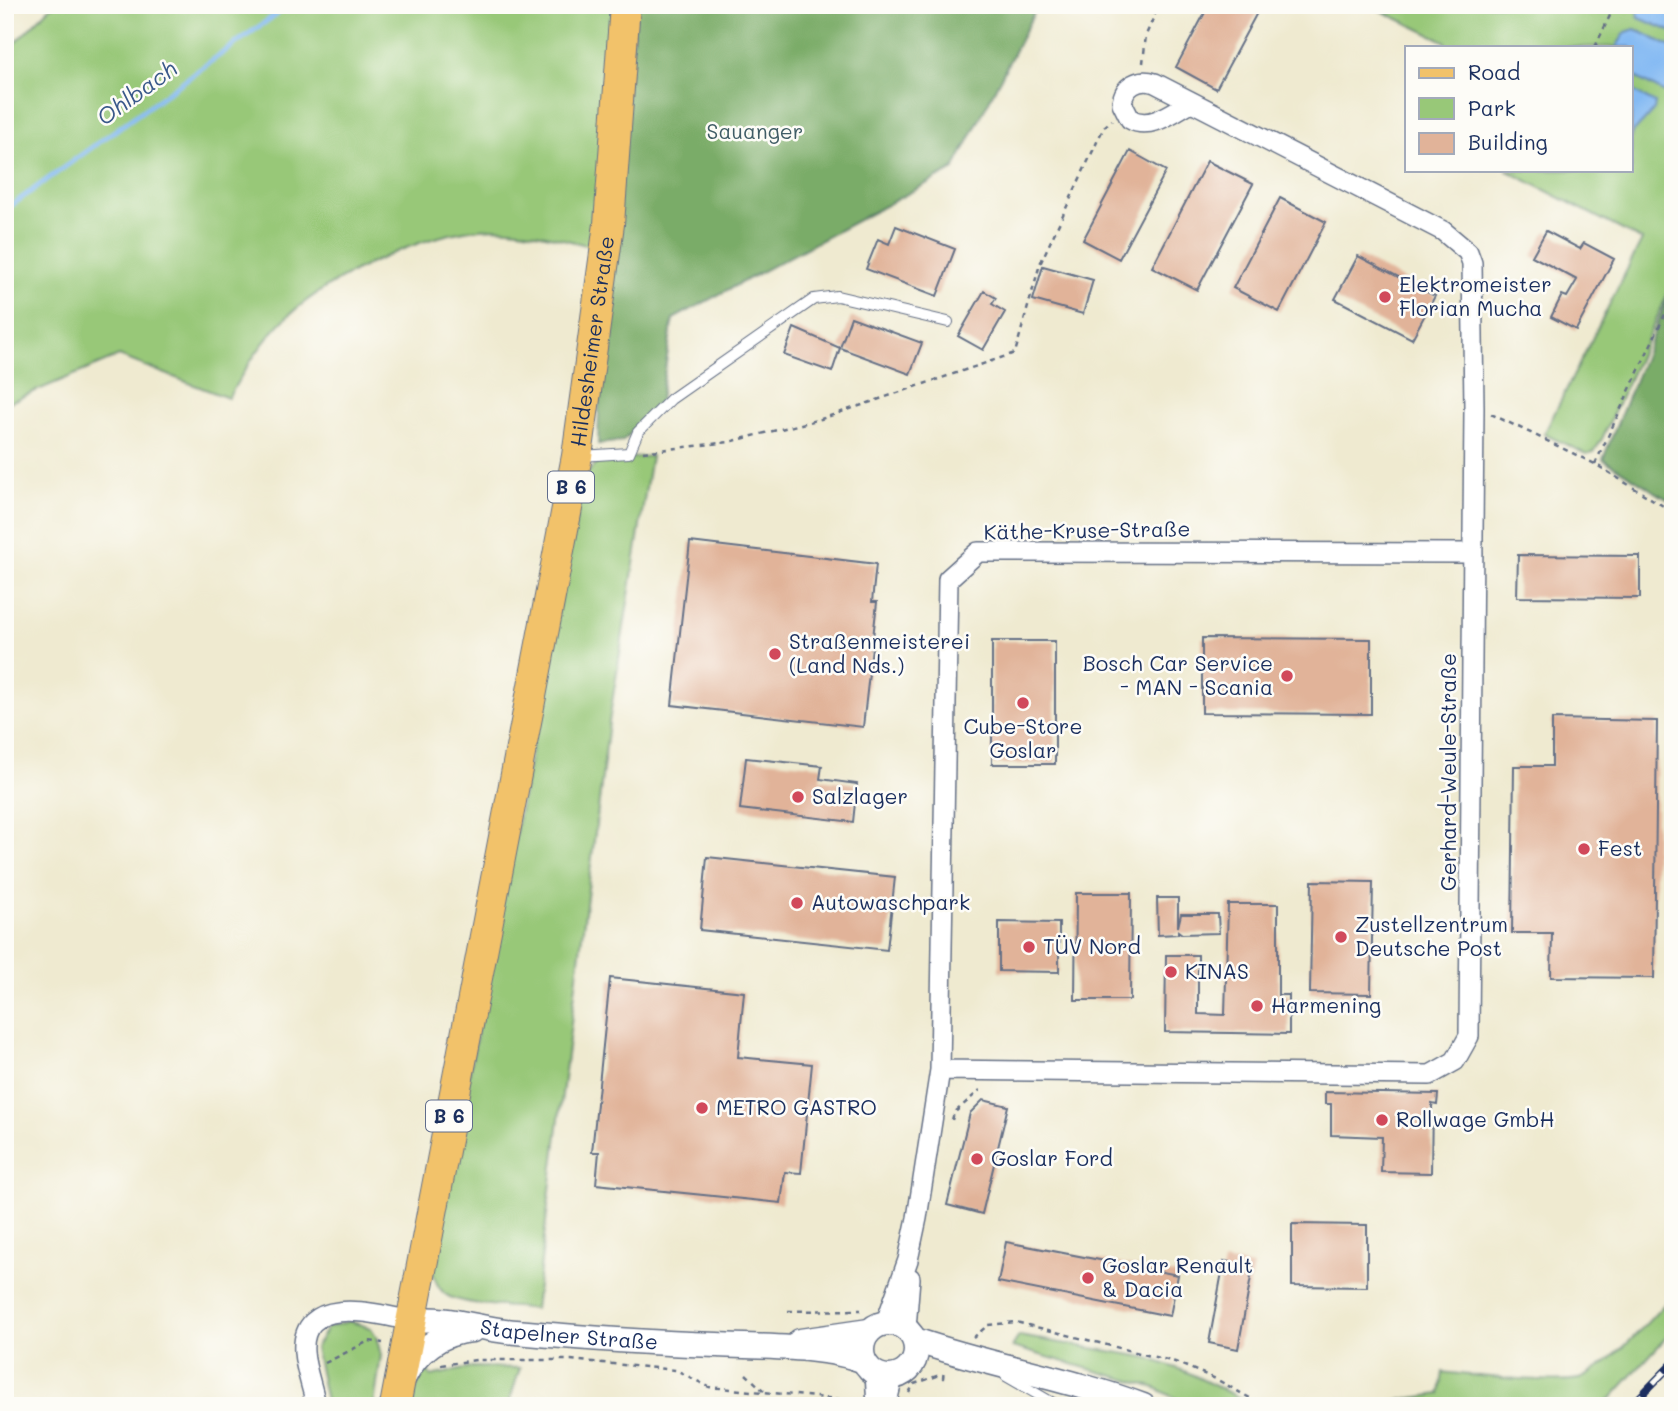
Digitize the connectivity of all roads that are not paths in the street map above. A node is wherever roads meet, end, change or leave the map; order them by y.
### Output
1 (625, 5) edge
2 (1191, 102) junction
3 (948, 322) dead end
4 (577, 456) junction
5 (1473, 553) junction
6 (940, 1070) junction
7 (483, 1329) junction
8 (413, 1339) junction
9 (890, 1350) junction
10 (976, 1360) junction
11 (396, 1398) edge
12 (880, 1405) edge
13 (316, 1406) edge
14 (1058, 1406) edge
15 (1143, 1406) edge

1 - 4 main road, Hildesheimer Straße / B 6
2 - 2 street, Gerhard-Weule-Straße
2 - 5 street, Gerhard-Weule-Straße
3 - 4 lane
4 - 8 main road, Hildesheimer Straße / B 6
5 - 6 street, Käthe-Kruse-Straße
5 - 6 street, Gerhard-Weule-Straße
6 - 9 street
7 - 8 street, Stapelner Straße
7 - 8 street, Stapelner Straße
7 - 9 street, Stapelner Straße
8 - 11 main road, B 6
8 - 13 street
9 - 10 street, Stapelner Straße
9 - 12 street
10 - 14 lane
10 - 15 street, Stapelner Straße

